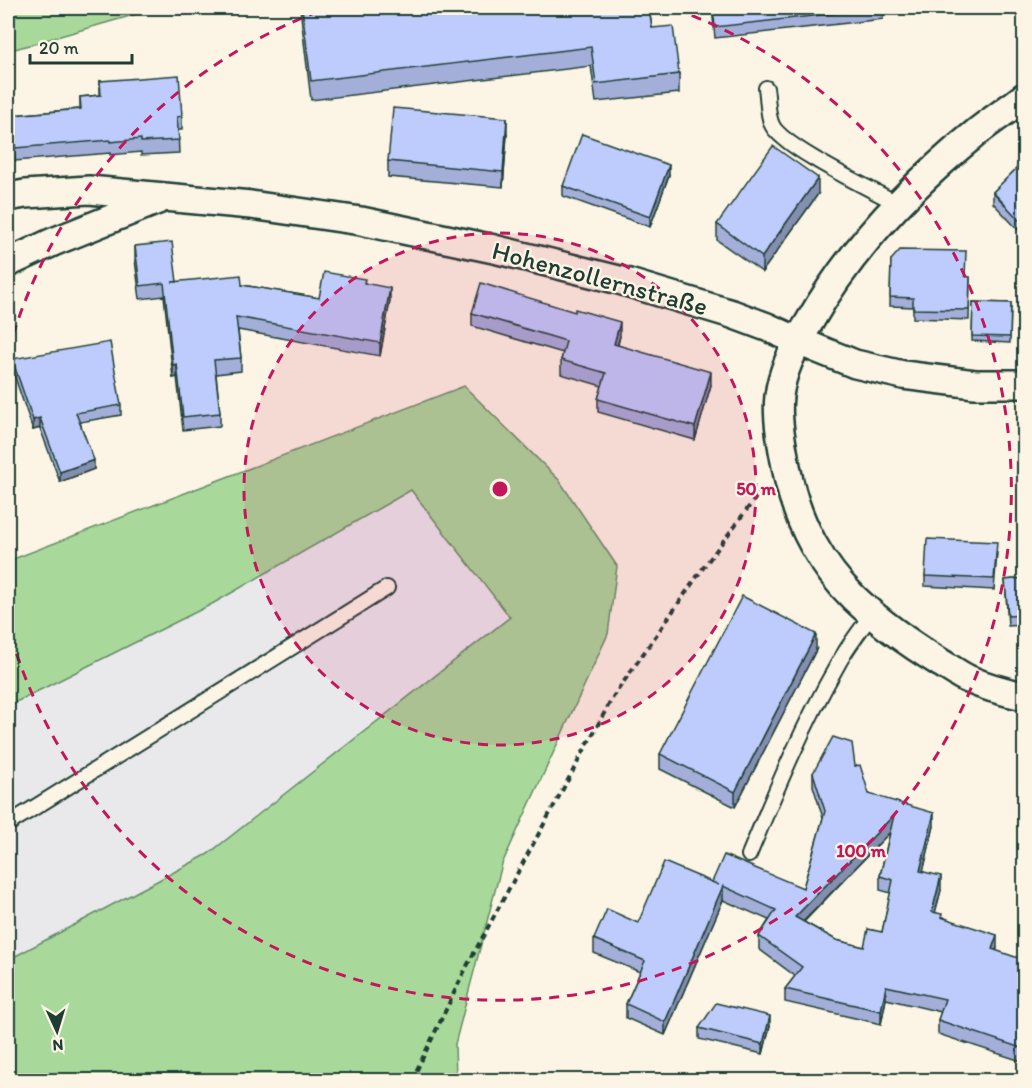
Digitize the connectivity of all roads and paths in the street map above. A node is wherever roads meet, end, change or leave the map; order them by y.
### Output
1 (766, 88) dead end
2 (1024, 98) edge
3 (167, 196) junction
4 (8, 197) edge
5 (898, 204) junction
6 (8, 263) edge
7 (798, 341) junction
8 (1024, 384) edge
9 (785, 461) junction
10 (387, 588) dead end
11 (871, 615) junction
12 (1024, 696) edge
13 (8, 824) edge
14 (749, 855) dead end
15 (412, 1080) edge

1 - 5 lane
2 - 5 street
3 - 4 street, Hohenzollernstraße
3 - 6 street, Hohenzollernstraße
3 - 7 street, Hohenzollernstraße
5 - 7 street
7 - 8 street, Hohenzollernstraße
7 - 9 street
9 - 11 street
9 - 15 path
10 - 13 lane
11 - 12 street
11 - 14 lane

